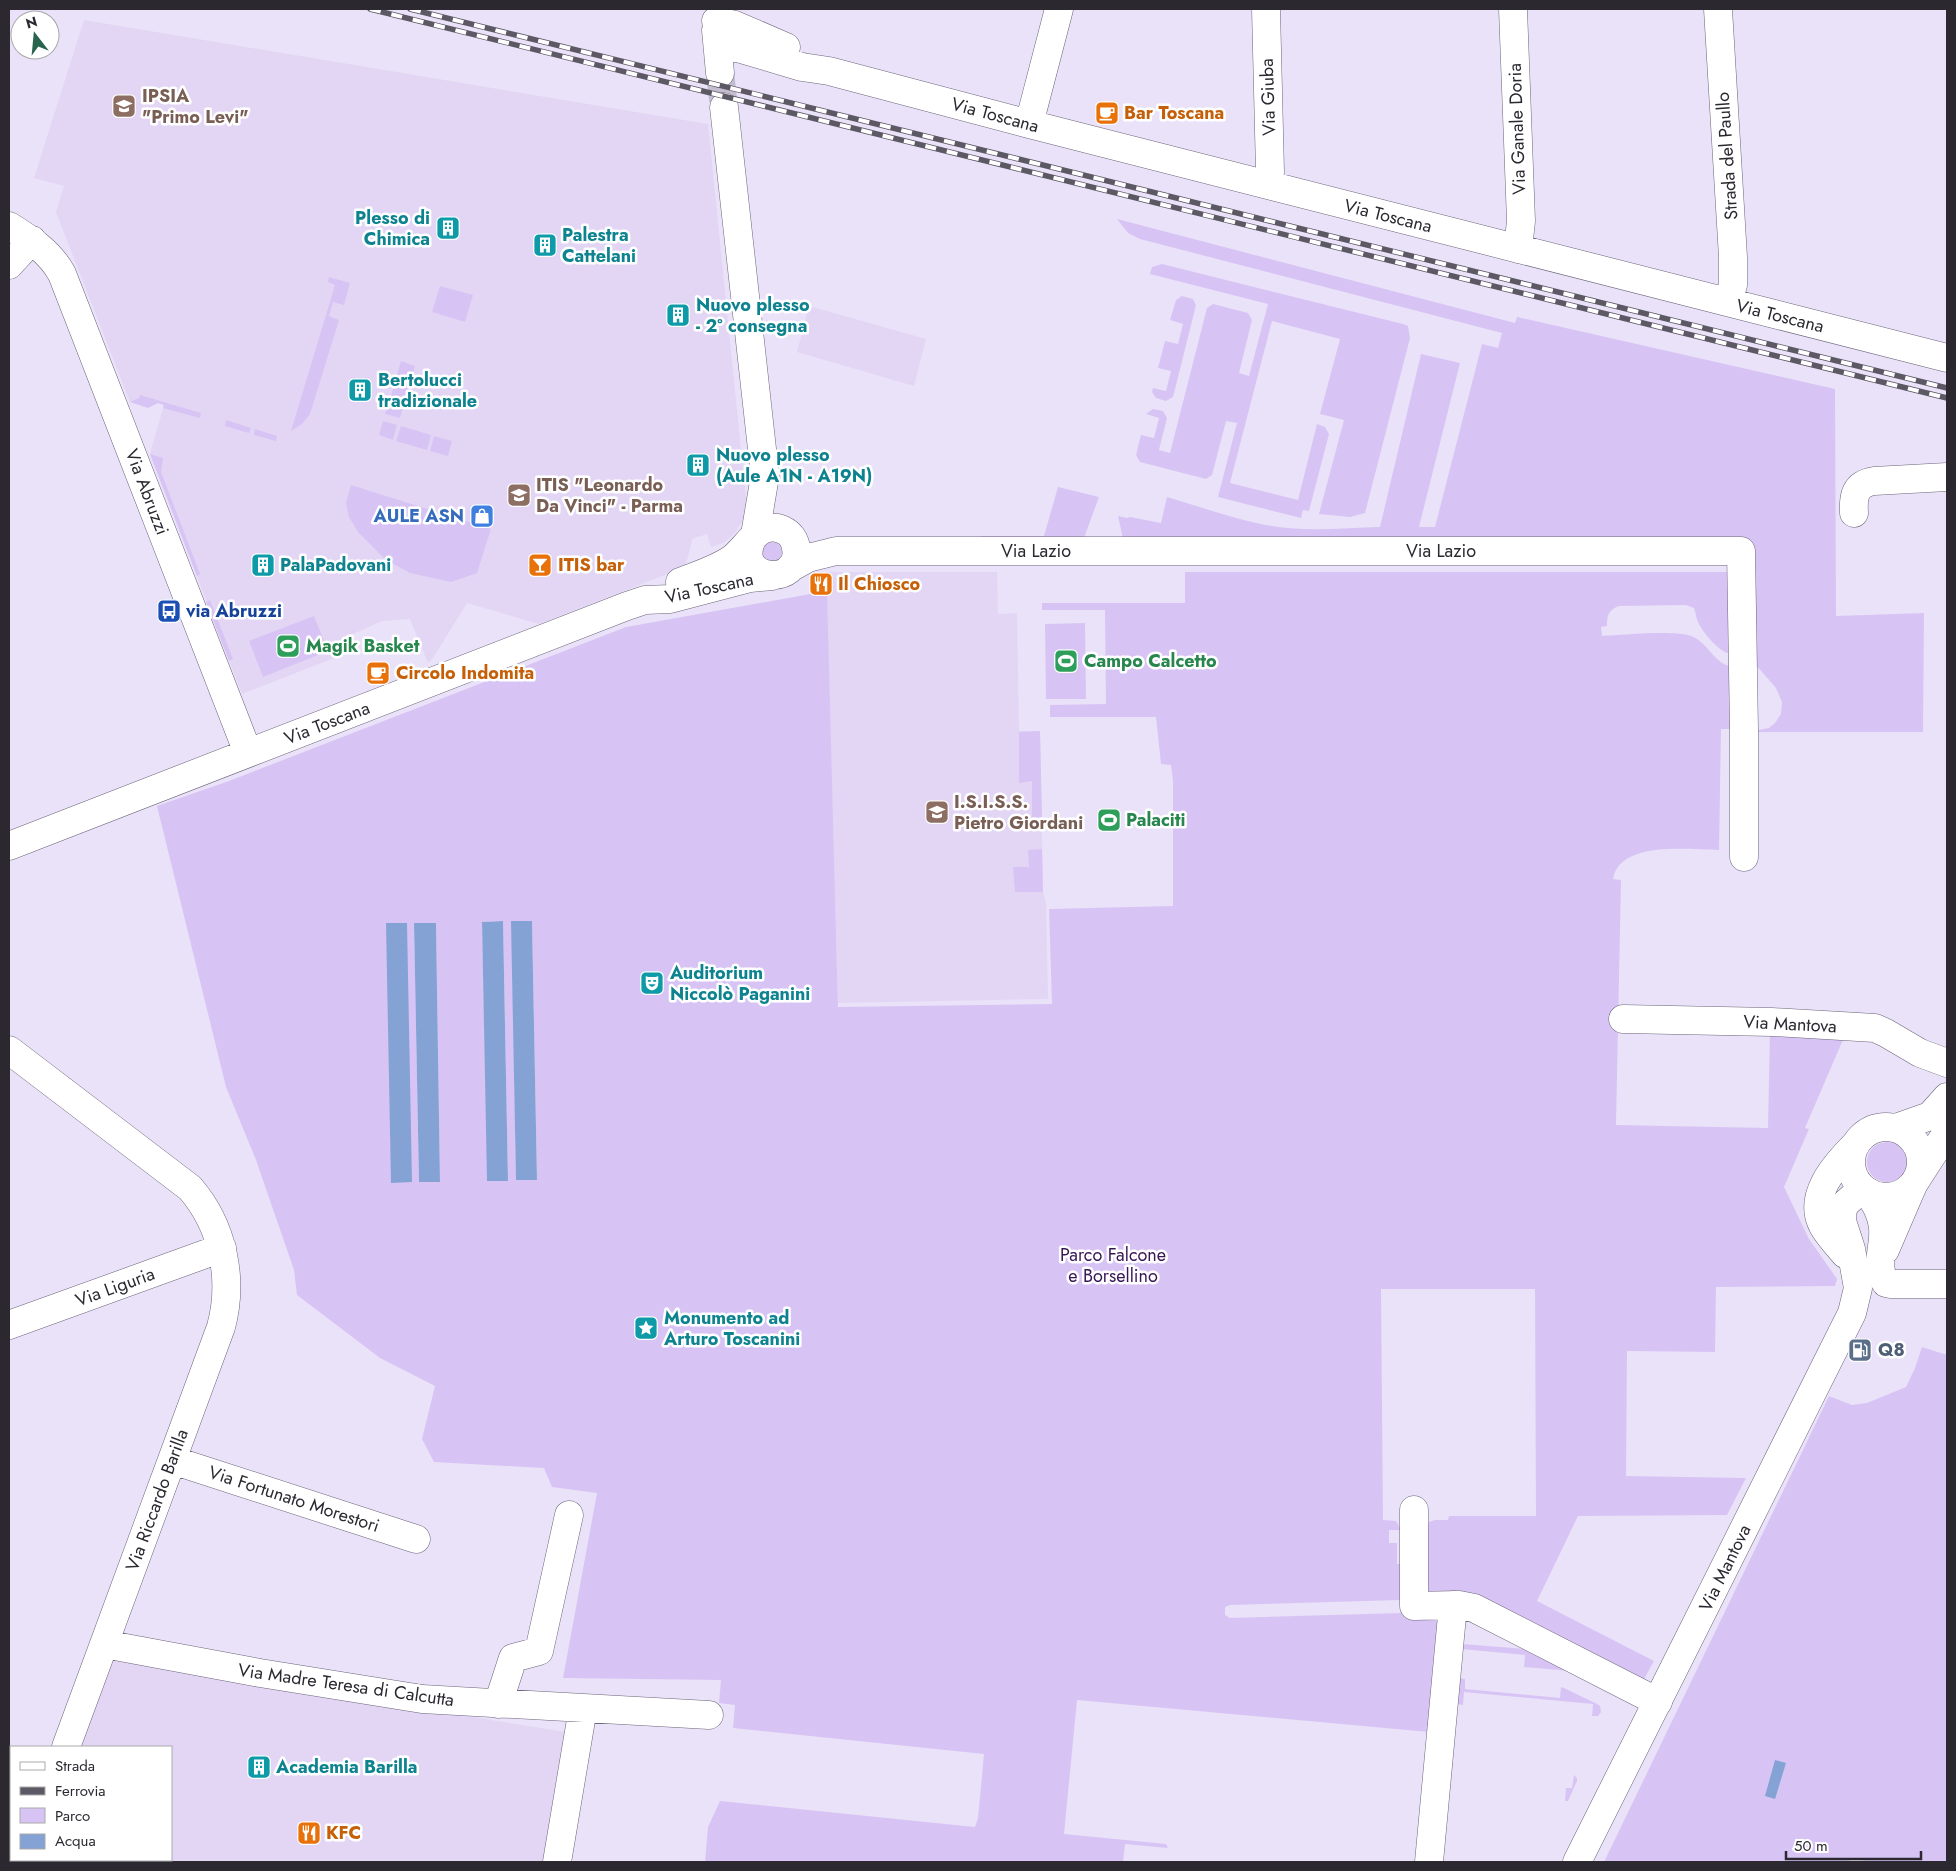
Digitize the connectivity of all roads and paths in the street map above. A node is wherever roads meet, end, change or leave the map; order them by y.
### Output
1 (1059, 9) edge
2 (1266, 9) edge
3 (1513, 9) edge
4 (1718, 9) edge
5 (715, 15) edge
6 (829, 71) junction
7 (724, 107) tunnel mouth
8 (1029, 124) junction
9 (1269, 185) junction
10 (9, 226) edge
11 (32, 240) junction
12 (1518, 249) junction
13 (9, 265) edge
14 (1728, 302) junction
15 (1947, 358) edge
16 (765, 476) junction
17 (1947, 476) edge
18 (1854, 513) dead end
19 (753, 537) junction
20 (792, 537) junction
21 (836, 551) junction
22 (781, 572) junction
23 (645, 600) junction
24 (248, 753) junction
25 (9, 846) edge
26 (1744, 857) dead end
27 (1623, 1019) dead end
28 (9, 1050) edge
29 (1947, 1063) edge
30 (1947, 1097) edge
31 (1896, 1128) junction
32 (1947, 1132) edge
33 (1855, 1145) junction
34 (1915, 1181) junction
35 (1867, 1191) junction
36 (222, 1248) junction
37 (1882, 1256) junction
38 (1855, 1270) junction
39 (1904, 1284) junction
40 (1947, 1284) edge
41 (1852, 1313) junction
42 (9, 1325) edge
43 (172, 1460) junction
44 (1414, 1510) dead end
45 (569, 1515) dead end
46 (416, 1539) dead end
47 (1453, 1605) junction
48 (104, 1644) junction
49 (1658, 1702) junction
50 (498, 1704) junction
51 (582, 1708) junction
52 (709, 1715) dead end
53 (66, 1746) edge
54 (557, 1862) edge
55 (1429, 1862) edge
56 (1577, 1862) edge

1 - 8 street
2 - 9 street, Via Giuba
3 - 12 street, Via Ganale Doria
4 - 14 street, Strada del Paullo
5 - 6 street
5 - 6 street
6 - 8 street, Via Toscana
7 - 16 street, Via Toscana
8 - 9 street, Via Toscana
9 - 12 street, Via Toscana
10 - 11 street, Via Abruzzi
11 - 13 street
11 - 24 street, Via Abruzzi
12 - 14 street, Via Toscana
14 - 15 street, Via Toscana
16 - 19 street, Via Toscana
16 - 20 street, Via Toscana
17 - 18 street
19 - 20 street, Via Toscana
19 - 22 street, Via Toscana
19 - 23 street, Via Toscana
20 - 21 street, Via Lazio
20 - 22 street, Via Toscana
21 - 22 street, Via Lazio
21 - 26 street, Via Lazio
22 - 23 street, Via Toscana
23 - 24 street, Via Toscana
24 - 25 street, Via Toscana
27 - 29 street, Via Mantova
28 - 36 street, Via Riccardo Barilla
30 - 31 street
31 - 33 street
31 - 34 street
32 - 34 street
33 - 35 street
33 - 38 street
34 - 35 street
34 - 37 street
35 - 37 street
35 - 38 street, Via Mantova
36 - 42 street, Via Liguria
36 - 43 street, Via Riccardo Barilla
37 - 39 street
38 - 41 street, Via Mantova
39 - 40 street
39 - 41 street
41 - 49 street, Via Mantova
43 - 46 street, Via Fortunato Morestori
43 - 48 street, Via Riccardo Barilla
44 - 47 street
45 - 50 street
47 - 49 street
47 - 55 street
48 - 50 street, Via Madre Teresa di Calcutta
48 - 53 street, Via Riccardo Barilla
49 - 56 street, Via Mantova
50 - 51 street, Via Madre Teresa di Calcutta
51 - 52 street, Via Madre Teresa di Calcutta
51 - 54 street

